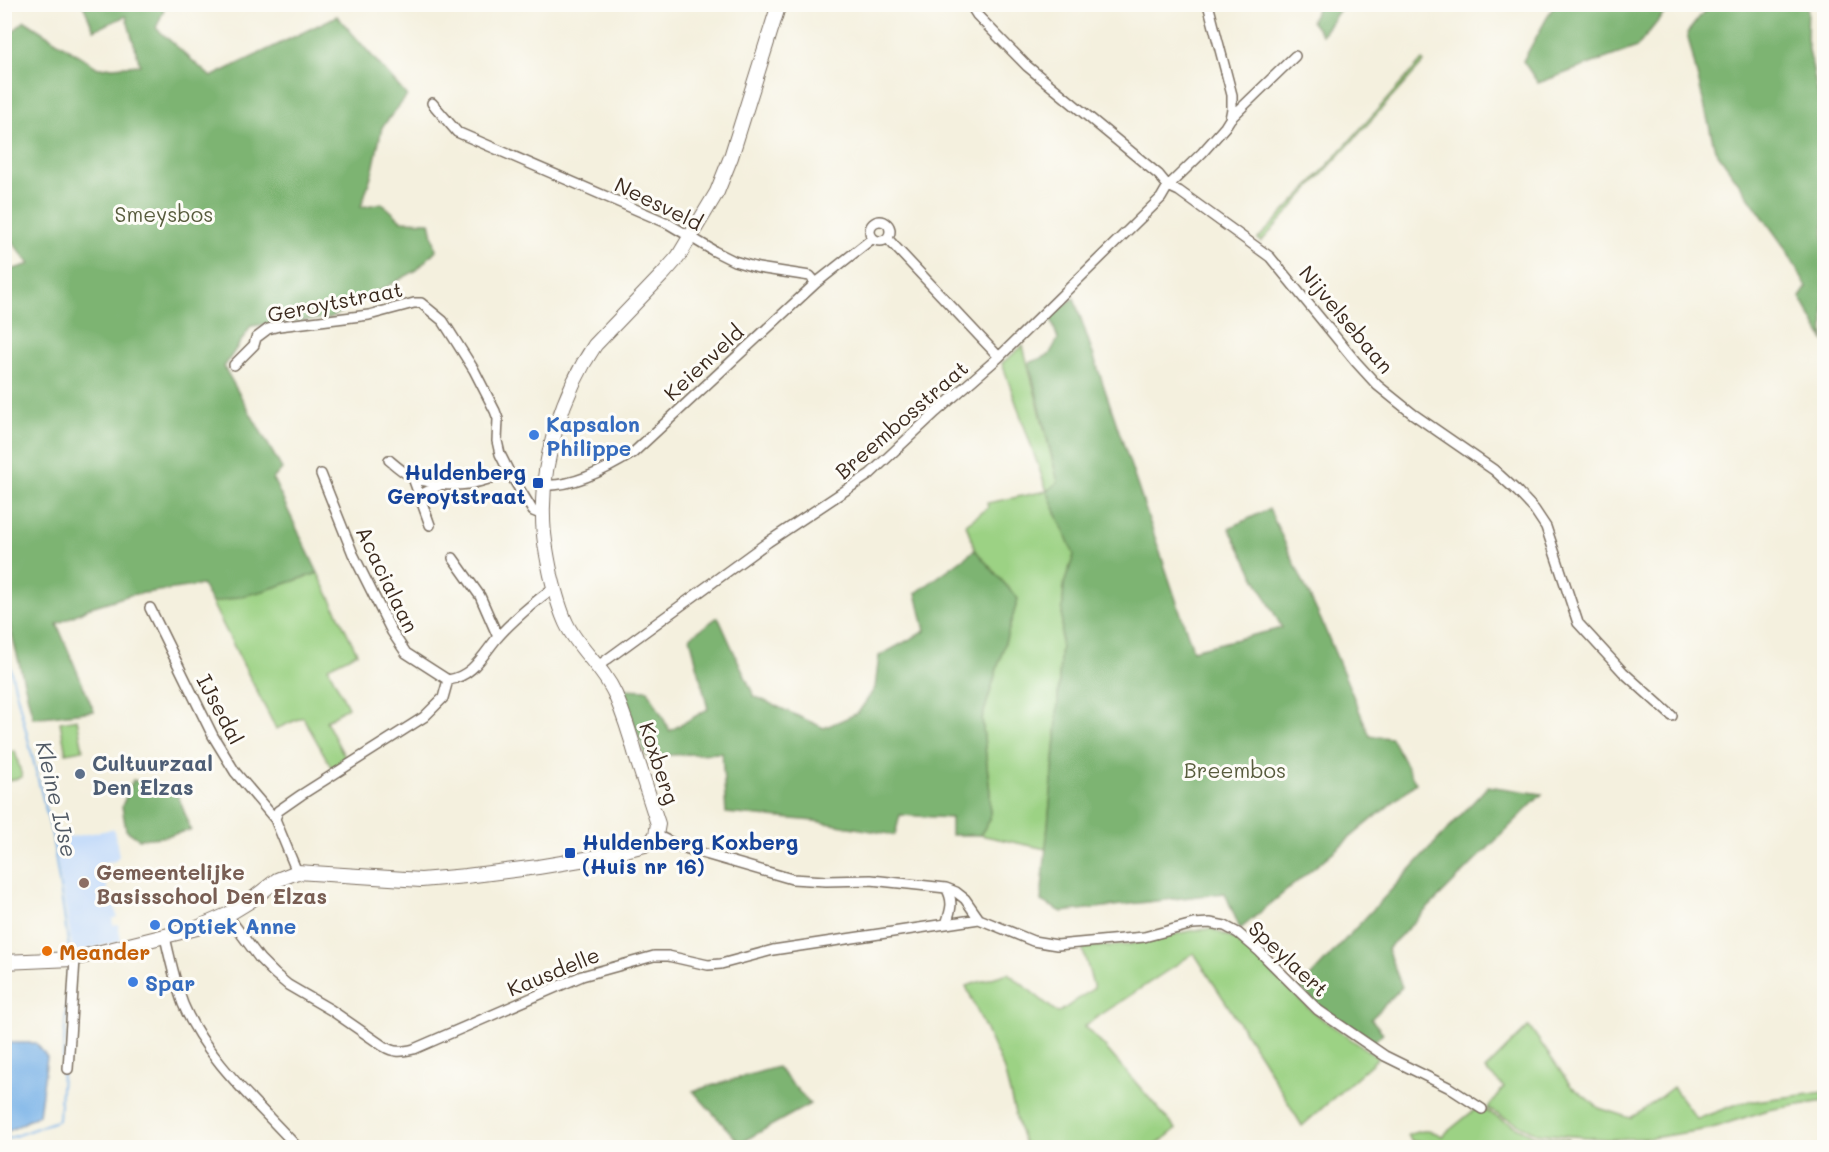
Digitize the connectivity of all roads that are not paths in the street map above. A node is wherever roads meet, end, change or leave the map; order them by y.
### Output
1 (779, 4) edge
2 (970, 4) edge
3 (1208, 4) edge
4 (1295, 56) dead end
5 (432, 103) dead end
6 (1230, 119) junction
7 (1168, 186) junction
8 (691, 237) junction
9 (873, 238) junction
10 (887, 238) junction
11 (816, 283) junction
12 (999, 357) junction
13 (234, 365) dead end
14 (389, 460) dead end
15 (508, 472) junction
16 (321, 474) dead end
17 (413, 478) junction
18 (440, 485) junction
19 (544, 485) junction
20 (418, 496) junction
21 (543, 515) junction
22 (430, 525) dead end
23 (453, 558) dead end
24 (554, 588) junction
25 (150, 608) dead end
26 (498, 637) junction
27 (598, 666) junction
28 (448, 680) junction
29 (1672, 716) dead end
30 (275, 819) junction
31 (656, 835) junction
32 (297, 872) junction
33 (946, 888) junction
34 (227, 915) junction
35 (979, 920) junction
36 (946, 924) junction
37 (165, 937) junction
38 (72, 960) junction
39 (4, 962) edge
40 (68, 1068) dead end
41 (1482, 1109) dead end
42 (298, 1148) edge

1 - 8 street, Koxberg
2 - 7 street, Nijvelsebaan
3 - 6 street
4 - 6 street, Breembosstraat
5 - 8 street, Neesveld
6 - 7 street, Breembosstraat
7 - 12 street, Breembosstraat
7 - 29 street, Nijvelsebaan
8 - 11 street, Neesveld
8 - 19 street, Koxberg
9 - 10 street
9 - 10 street
9 - 11 street
10 - 12 street
11 - 19 street, Keienveld
12 - 27 street, Breembosstraat
13 - 15 street, Geroytstraat
14 - 17 street
15 - 18 street
15 - 21 street, Geroytstraat
16 - 28 street, Acacialaan
17 - 18 street
17 - 20 street
18 - 20 street
19 - 21 street, Koxberg
20 - 22 street
21 - 24 street, Koxberg
23 - 26 street
24 - 26 street
24 - 27 street, Koxberg
25 - 30 street, IJsedal
26 - 28 street
27 - 31 street, Koxberg
28 - 30 street
30 - 32 street, IJsedal
31 - 32 street, Koxberg
31 - 33 street
32 - 34 street, Koxberg
33 - 35 street
33 - 36 street
34 - 36 street, Kausdelle
34 - 37 street, Koxberg
35 - 36 street, Speylaert
35 - 41 street, Speylaert
37 - 38 street, Koxberg
37 - 42 street
38 - 39 street, Koxberg
38 - 40 street

